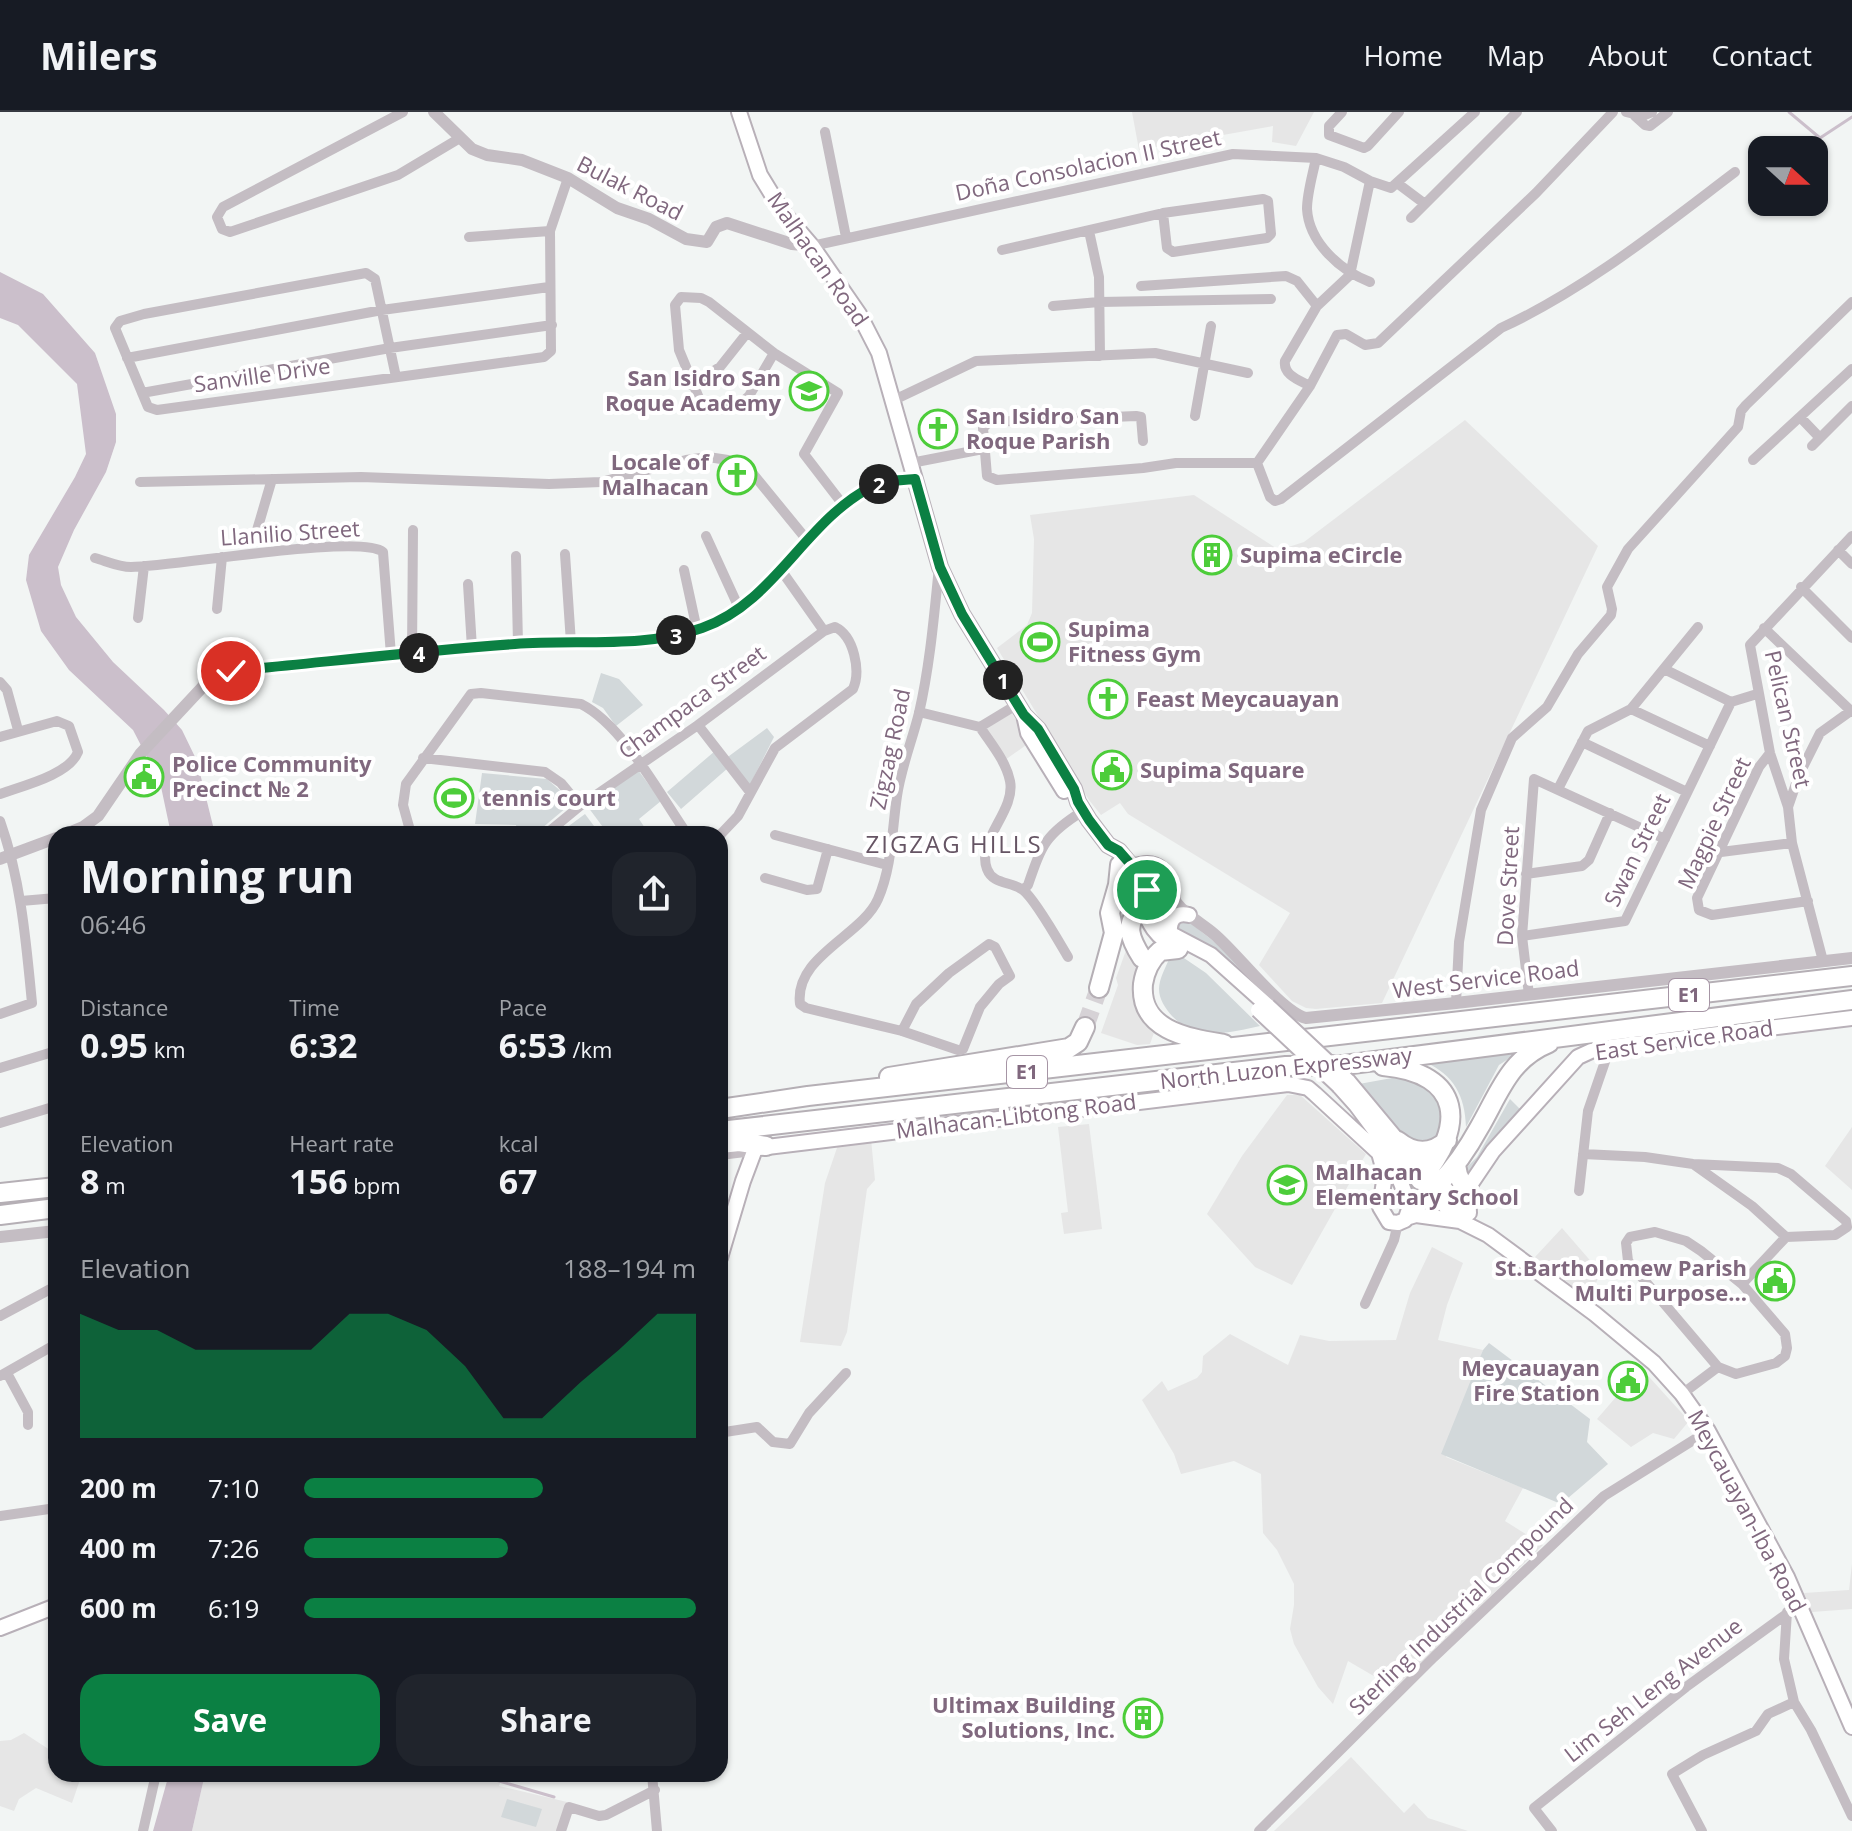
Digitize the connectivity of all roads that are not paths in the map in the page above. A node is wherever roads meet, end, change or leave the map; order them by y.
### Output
1 (403, 112) edge
2 (434, 112) edge
3 (739, 112) edge
4 (1342, 112) edge
5 (1399, 112) edge
6 (1475, 112) edge
7 (1517, 112) edge
8 (1613, 112) edge
9 (1652, 112) edge
10 (1668, 112) edge
11 (1630, 114) edge
12 (825, 132) dead end
13 (460, 138) junction
14 (1316, 158) junction
15 (1735, 172) dead end
16 (568, 178) junction
17 (1370, 181) junction
18 (1397, 183) junction
19 (1425, 204) junction
20 (1163, 213) junction
21 (1411, 218) dead end
22 (550, 231) junction
23 (1089, 231) junction
24 (469, 237) dead end
25 (846, 237) junction
26 (812, 246) junction
27 (1002, 250) dead end
28 (1350, 275) junction
29 (1370, 282) dead end
30 (1141, 286) dead end
31 (549, 287) junction
32 (1271, 299) dead end
33 (1099, 302) junction
34 (1852, 302) edge
35 (1053, 306) dead end
36 (1317, 306) junction
37 (382, 310) junction
38 (552, 325) junction
39 (1211, 326) dead end
40 (747, 333) junction
41 (390, 348) junction
42 (774, 353) junction
43 (1100, 356) junction
44 (127, 358) junction
45 (1206, 364) junction
46 (1852, 369) edge
47 (1248, 373) dead end
48 (396, 377) junction
49 (691, 385) junction
50 (1310, 386) junction
51 (142, 393) junction
52 (894, 400) junction
53 (1852, 406) edge
54 (1195, 416) dead end
55 (1800, 417) junction
56 (1143, 441) dead end
57 (983, 449) junction
58 (1753, 460) dead end
59 (911, 463) junction
60 (1257, 463) junction
61 (272, 479) junction
62 (915, 479) junction
63 (140, 482) dead end
64 (844, 506) junction
65 (413, 530) dead end
66 (706, 536) dead end
67 (1852, 536) edge
68 (255, 537) dead end
69 (807, 540) junction
70 (1838, 550) junction
71 (565, 554) dead end
72 (516, 556) dead end
73 (222, 557) junction
74 (95, 558) dead end
75 (1852, 564) edge
76 (144, 566) junction
77 (940, 567) junction
78 (684, 570) dead end
79 (781, 570) junction
80 (468, 584) dead end
81 (1801, 587) junction
82 (739, 608) junction
83 (217, 609) dead end
84 (138, 618) dead end
85 (1698, 627) dead end
86 (1764, 628) junction
87 (697, 630) junction
88 (824, 631) junction
89 (1852, 638) edge
90 (571, 643) junction
91 (518, 644) junction
92 (472, 648) junction
93 (412, 653) junction
94 (391, 655) junction
95 (1664, 669) junction
96 (0, 682) edge
97 (1757, 694) junction
98 (1731, 702) junction
99 (1021, 709) junction
100 (1631, 709) junction
101 (1852, 711) edge
102 (919, 712) junction
103 (698, 725) junction
104 (980, 727) junction
105 (18, 730) junction
106 (0, 737) edge
107 (1582, 742) junction
108 (1710, 746) junction
109 (1770, 753) junction
110 (423, 758) junction
111 (640, 765) junction
112 (1558, 789) junction
113 (750, 792) junction
114 (1687, 792) junction
115 (0, 794) edge
116 (580, 806) junction
117 (1080, 807) junction
118 (1788, 807) junction
119 (1610, 813) junction
120 (0, 821) edge
121 (84, 826) edge
122 (409, 826) edge
123 (556, 826) edge
124 (682, 826) edge
125 (728, 827) edge
126 (775, 835) dead end
127 (1665, 839) junction
128 (48, 841) edge
129 (1792, 843) junction
130 (828, 849) junction
131 (1721, 852) junction
132 (6, 857) edge
133 (887, 865) junction
134 (1126, 866) junction
135 (1526, 874) junction
136 (765, 878) dead end
137 (1023, 890) junction
138 (1172, 896) junction
139 (48, 899) edge
140 (21, 901) junction
141 (1808, 901) junction
142 (1145, 908) junction
143 (1189, 915) junction
144 (1113, 923) junction
145 (1522, 936) junction
146 (1174, 941) junction
147 (1068, 957) dead end
148 (1852, 958) edge
149 (1823, 961) junction
150 (1144, 965) junction
151 (1852, 976) edge
152 (1099, 988) tunnel mouth
153 (1529, 995) junction
154 (1852, 1000) edge
155 (1456, 1003) junction
156 (0, 1014) edge
157 (1852, 1018) edge
158 (1085, 1027) tunnel mouth
159 (902, 1031) junction
160 (1565, 1037) junction
161 (1246, 1047) junction
162 (1610, 1047) junction
163 (48, 1053) edge
164 (0, 1068) edge
165 (1344, 1077) junction
166 (808, 1096) junction
167 (48, 1108) edge
168 (728, 1108) edge
169 (0, 1123) edge
170 (728, 1130) edge
171 (1447, 1140) junction
172 (1391, 1142) junction
173 (728, 1143) edge
174 (760, 1148) junction
175 (728, 1153) edge
176 (1583, 1154) junction
177 (1693, 1164) junction
178 (1465, 1179) junction
179 (1430, 1182) junction
180 (48, 1188) edge
181 (1579, 1191) dead end
182 (0, 1193) edge
183 (48, 1209) edge
184 (0, 1215) edge
185 (1464, 1217) junction
186 (1402, 1221) junction
187 (728, 1231) edge
188 (48, 1232) edge
189 (0, 1237) edge
190 (1786, 1237) junction
191 (1742, 1284) junction
192 (48, 1290) edge
193 (1365, 1304) dead end
194 (0, 1316) edge
195 (48, 1350) edge
196 (1718, 1367) junction
197 (846, 1373) dead end
198 (4, 1374) edge
199 (1682, 1394) junction
200 (28, 1425) dead end
201 (1708, 1431) junction
202 (728, 1432) edge
203 (48, 1509) edge
204 (0, 1516) edge
205 (1793, 1608) junction
206 (48, 1609) edge
207 (0, 1628) edge
208 (1794, 1702) junction
209 (1852, 1727) edge
210 (154, 1782) edge
211 (654, 1782) edge
212 (655, 1790) junction
213 (1852, 1816) edge
214 (143, 1831) edge
215 (561, 1831) edge
216 (657, 1831) edge
217 (1259, 1831) edge
218 (1552, 1831) edge
219 (1702, 1831) edge

1 - 13 street
2 - 13 street, Bulak Road
3 - 26 main road, Malhacan Road
4 - 5 street
6 - 18 street
7 - 19 street
8 - 50 street
9 - 11 street
10 - 11 street
12 - 25 street
13 - 16 street, Bulak Road
14 - 17 street, Doña Consolacion II Street
14 - 25 street, Doña Consolacion II Street
14 - 28 street
15 - 60 street
16 - 22 street, Sanville Drive
16 - 26 street, Bulak Road
17 - 18 street
17 - 28 street
18 - 19 street
19 - 21 street
20 - 20 street
20 - 23 street
22 - 24 street
22 - 31 street, Sanville Drive
23 - 27 street
23 - 33 street
25 - 26 street, Doña Consolacion II Street
26 - 52 main road, Malhacan Road
28 - 29 street
28 - 36 street
30 - 36 street
31 - 37 street
31 - 38 street, Sanville Drive
32 - 33 street
33 - 35 street
33 - 43 street
34 - 155 street
36 - 50 street
37 - 41 street
37 - 44 street
37 - 44 street
38 - 41 street
38 - 48 street, Sanville Drive
39 - 45 street
40 - 42 street
40 - 49 street
40 - 49 street
41 - 48 street
41 - 51 street
42 - 49 street
42 - 64 street
43 - 45 street
43 - 52 street
44 - 51 street
45 - 47 street
45 - 54 street
46 - 55 street
48 - 51 street, Sanville Drive
50 - 60 street
52 - 59 main road, Malhacan Road
53 - 55 street
55 - 58 street
56 - 57 street
57 - 59 street
57 - 60 street
59 - 62 main road, Malhacan Road
61 - 63 street
61 - 68 street
61 - 69 street
62 - 64 street
62 - 77 main road, Malhacan Road
64 - 69 street
65 - 93 street
66 - 82 street
67 - 70 street, Pelican Street
69 - 79 street
70 - 75 street
70 - 81 street, Pelican Street
71 - 90 street
72 - 91 street
73 - 76 street, Llanilio Street
73 - 83 street
73 - 94 street, Llanilio Street
74 - 76 street, Llanilio Street
76 - 84 street
77 - 99 main road, Malhacan Road
77 - 102 street, Zigzag Road
78 - 87 street
79 - 82 street
79 - 88 street
80 - 92 street
81 - 86 street, Pelican Street
81 - 89 street
82 - 87 street
85 - 95 street
86 - 97 street, Pelican Street
86 - 101 street
87 - 90 street
88 - 103 street, Champaca Street
88 - 113 street
90 - 91 street
91 - 92 street
92 - 93 street
93 - 94 street
94 - 121 street
95 - 98 street
95 - 100 street
96 - 105 street
97 - 98 street
97 - 109 street, Pelican Street
98 - 108 street, Swan Street
99 - 104 street
99 - 117 main road, Malhacan Road
100 - 107 street
100 - 108 street
101 - 118 street
102 - 104 street
102 - 133 street, Zigzag Road
103 - 111 street, Champaca Street
103 - 113 street
104 - 137 street
105 - 106 street
105 - 115 street
107 - 112 street
107 - 114 street
108 - 114 street, Swan Street
109 - 118 street, Pelican Street
109 - 131 street, Magpie Street
110 - 111 street
110 - 116 street
110 - 122 street
111 - 116 street, Champaca Street
111 - 124 street
112 - 119 street
112 - 135 street, Dove Street
113 - 125 street
114 - 127 street, Swan Street
116 - 123 street, Champaca Street
117 - 134 main road, Malhacan Road
117 - 137 street
118 - 129 street
119 - 127 street
119 - 135 street
120 - 132 street
126 - 130 street
127 - 145 street, Swan Street
128 - 132 street
129 - 131 street
129 - 141 street
130 - 133 street
130 - 136 street
131 - 141 street, Magpie Street
132 - 140 street
133 - 159 street, Zigzag Road
134 - 138 main road
134 - 142 main road, Malhacan Road
134 - 144 highway
135 - 145 street, Dove Street
137 - 147 street
138 - 142 street
138 - 143 street, West Service Road
139 - 140 street
140 - 156 street
141 - 149 street
142 - 144 highway
142 - 146 main road, Malhacan Road
142 - 150 highway
143 - 146 main road
143 - 155 street, West Service Road
144 - 152 highway
145 - 153 street, Dove Street
146 - 150 highway
146 - 165 main road, Malhacan Road, bridge
148 - 149 street, West Service Road
149 - 153 street, West Service Road
150 - 161 highway
151 - 161 highway, North Luzon Expressway / E1
153 - 155 street, West Service Road
154 - 160 highway, North Luzon Expressway / E1
157 - 162 main road, East Service Road
158 - 166 highway
159 - 159 street
160 - 165 highway, North Luzon Expressway / E1
160 - 178 highway
161 - 166 highway, North Luzon Expressway / E1
162 - 176 street
162 - 178 main road, East Service Road
163 - 164 street
165 - 170 highway, North Luzon Expressway / E1
165 - 171 highway
165 - 172 main road, Malhacan Road
166 - 168 highway, North Luzon Expressway / E1
167 - 169 street
171 - 172 highway
171 - 179 highway
172 - 179 main road, Malhacan Road
172 - 186 main road
173 - 174 highway
174 - 175 street
174 - 186 main road, Malhacan-Libtong Road
174 - 187 main road
176 - 177 street
176 - 181 street
177 - 190 street
177 - 190 street
178 - 179 highway
178 - 185 main road
179 - 185 main road, Meycauayan-Iba Road
179 - 186 main road
180 - 182 highway
183 - 184 highway
185 - 186 main road
185 - 199 main road, Meycauayan-Iba Road
186 - 193 street
188 - 189 street
190 - 191 street
191 - 196 street
191 - 196 street
192 - 194 street
195 - 198 street
196 - 199 street
197 - 202 street
198 - 200 street
199 - 201 main road, Meycauayan-Iba Road
201 - 205 main road, Meycauayan-Iba Road
201 - 217 street, Sterling Industrial Compound
203 - 204 street
205 - 208 street
205 - 209 main road, Meycauayan-Iba Road
205 - 218 street, Lim Seh Leng Avenue
206 - 207 main road
208 - 213 street
208 - 219 street
210 - 214 street
211 - 212 street
212 - 215 street
212 - 216 street

